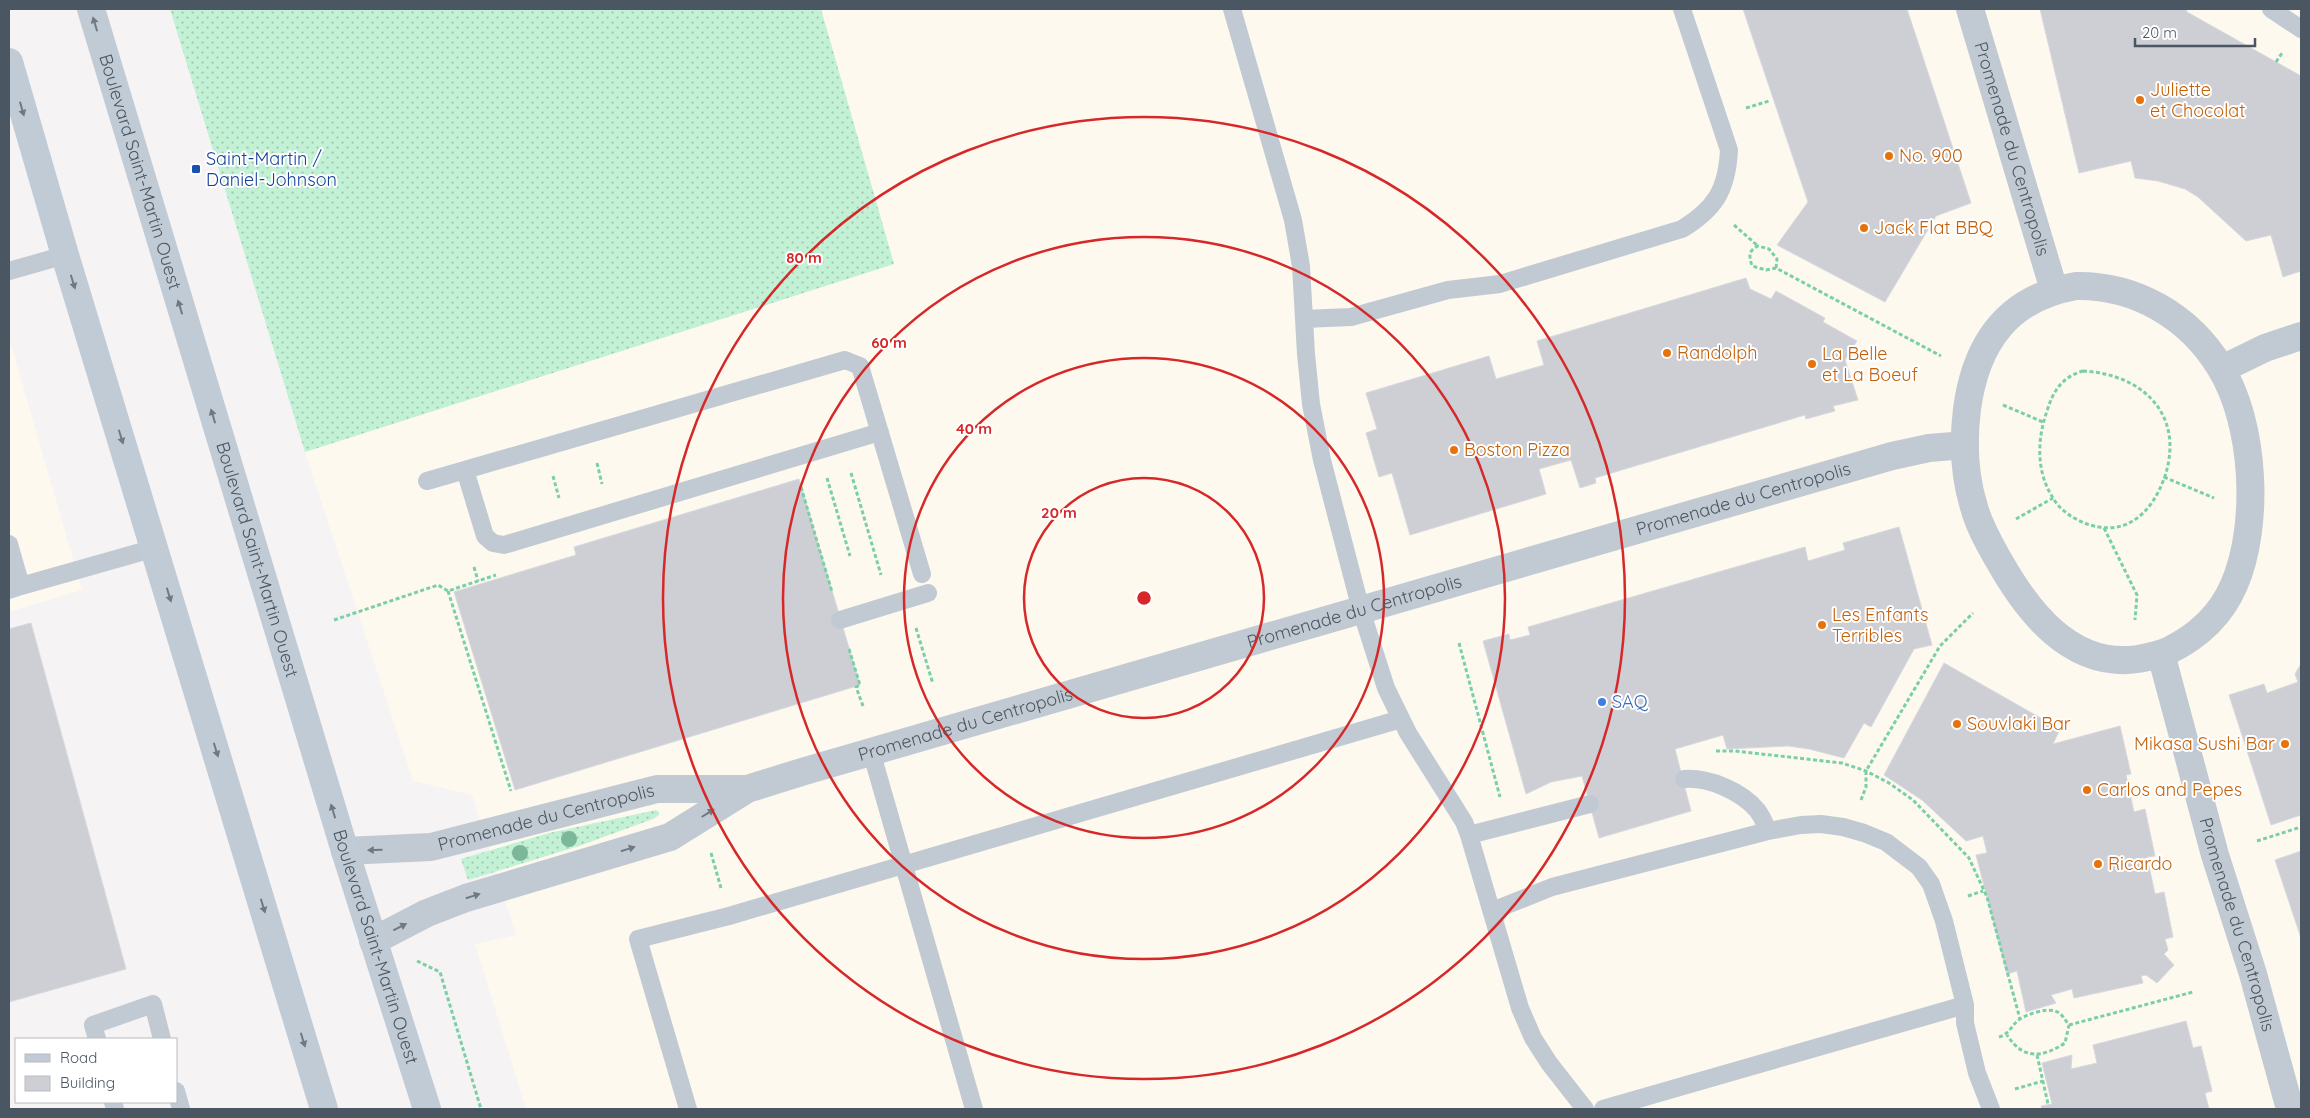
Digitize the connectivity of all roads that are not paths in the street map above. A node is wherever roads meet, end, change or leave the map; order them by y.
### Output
1 (91, 9) edge
2 (1232, 9) edge
3 (1682, 9) edge
4 (1970, 9) edge
5 (2271, 9) edge
6 (2301, 29) edge
7 (9, 62) edge
8 (65, 255) junction
9 (9, 270) edge
10 (2054, 290) junction
11 (1304, 319) junction
12 (2301, 336) edge
13 (2222, 370) junction
14 (880, 432) junction
15 (1965, 445) junction
16 (465, 470) junction
17 (427, 481) dead end
18 (9, 544) edge
19 (155, 548) junction
20 (922, 574) dead end
21 (15, 588) edge
22 (928, 592) dead end
23 (1360, 610) junction
24 (840, 620) dead end
25 (2161, 654) junction
26 (1402, 720) junction
27 (871, 751) junction
28 (1684, 779) dead end
29 (747, 789) junction
30 (1590, 804) dead end
31 (1768, 831) junction
32 (1469, 835) junction
33 (345, 851) junction
34 (904, 864) junction
35 (1492, 911) junction
36 (373, 941) junction
37 (1965, 1005) junction
38 (97, 1038) edge
39 (162, 1038) edge
40 (324, 1109) edge
41 (427, 1109) edge
42 (688, 1109) edge
43 (974, 1109) edge
44 (1586, 1109) edge
45 (1603, 1109) edge
46 (1991, 1109) edge
47 (2290, 1109) edge

33 -> 1 main road, Boulevard Saint-Martin Ouest
2 - 11 lane
3 - 11 lane
4 - 10 street, Promenade du Centropolis
5 - 6 lane
7 -> 8 main road
8 - 9 lane
8 -> 19 main road
10 - 13 street
10 - 15 street
11 - 23 lane
12 - 13 street
13 - 25 street
14 - 16 lane
14 - 16 lane
14 - 20 lane
15 - 23 street, Promenade du Centropolis
15 - 25 street
16 - 17 lane
18 - 21 lane
19 - 21 lane
19 -> 40 main road
22 - 24 lane
23 - 26 lane
23 - 27 street, Promenade du Centropolis
25 - 47 street, Promenade du Centropolis
26 - 32 lane
26 - 34 lane
27 - 29 street, Promenade du Centropolis
27 - 34 lane
28 - 31 lane
29 -> 33 street, Promenade du Centropolis
36 -> 29 street, Promenade du Centropolis
30 - 32 lane
31 - 35 lane
31 - 37 lane
32 - 35 lane
33 - 36 main road, Boulevard Saint-Martin Ouest
34 - 42 lane
34 - 43 lane
35 - 44 lane
36 - 41 main road, Boulevard Saint-Martin Ouest
37 - 45 lane
37 - 46 lane
38 - 39 lane

